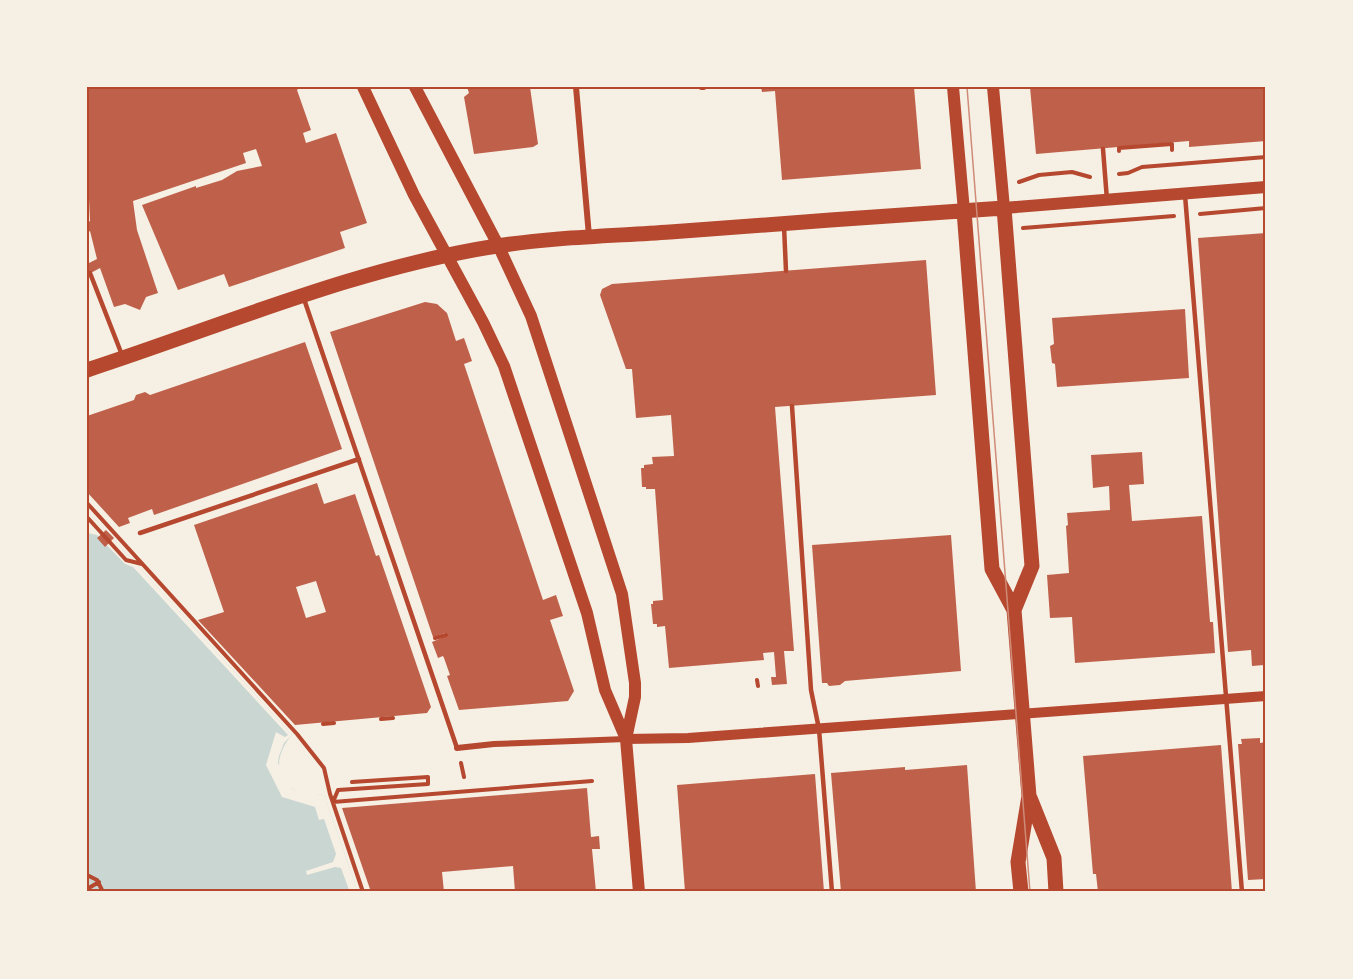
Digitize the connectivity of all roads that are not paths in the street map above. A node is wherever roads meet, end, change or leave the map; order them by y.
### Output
1 (363, 87) edge
2 (415, 87) edge
3 (576, 87) edge
4 (953, 87) edge
5 (993, 87) edge
6 (1103, 148) dead end
7 (1266, 187) edge
8 (1185, 194) junction
9 (1107, 200) junction
10 (1004, 208) junction
11 (964, 211) junction
12 (784, 223) junction
13 (589, 237) junction
14 (498, 245) junction
15 (447, 255) junction
16 (786, 271) dead end
17 (90, 273) dead end
18 (303, 296) junction
19 (122, 358) junction
20 (87, 370) edge
21 (792, 405) dead end
22 (359, 459) junction
23 (140, 532) dead end
24 (1014, 610) junction
25 (1266, 696) edge
26 (1226, 699) junction
27 (1022, 714) junction
28 (819, 729) junction
29 (626, 739) junction
30 (457, 748) joint
31 (1029, 796) junction
32 (639, 892) edge
33 (832, 892) edge
34 (1021, 892) edge
35 (1056, 892) edge
36 (1242, 892) edge

1 - 15 main road
2 - 14 main road
3 - 13 street
4 - 11 main road
5 - 10 main road
6 - 9 lane
7 - 8 main road
8 - 9 main road
8 - 26 lane
9 - 10 main road
10 - 11 main road
10 - 24 main road
11 - 12 main road
11 - 24 main road
12 - 13 main road
12 - 16 lane
13 - 14 main road
14 - 15 main road
14 - 29 main road
15 - 18 main road
15 - 29 main road
17 - 19 lane
18 - 19 main road
18 - 22 lane
19 - 20 main road
21 - 28 lane
22 - 23 lane
22 - 30 lane
24 - 27 main road
25 - 26 street
26 - 27 street
26 - 36 lane
27 - 28 street
27 - 31 main road
28 - 29 street
28 - 33 lane
29 - 30 street
29 - 32 main road
31 - 34 main road
31 - 35 main road

